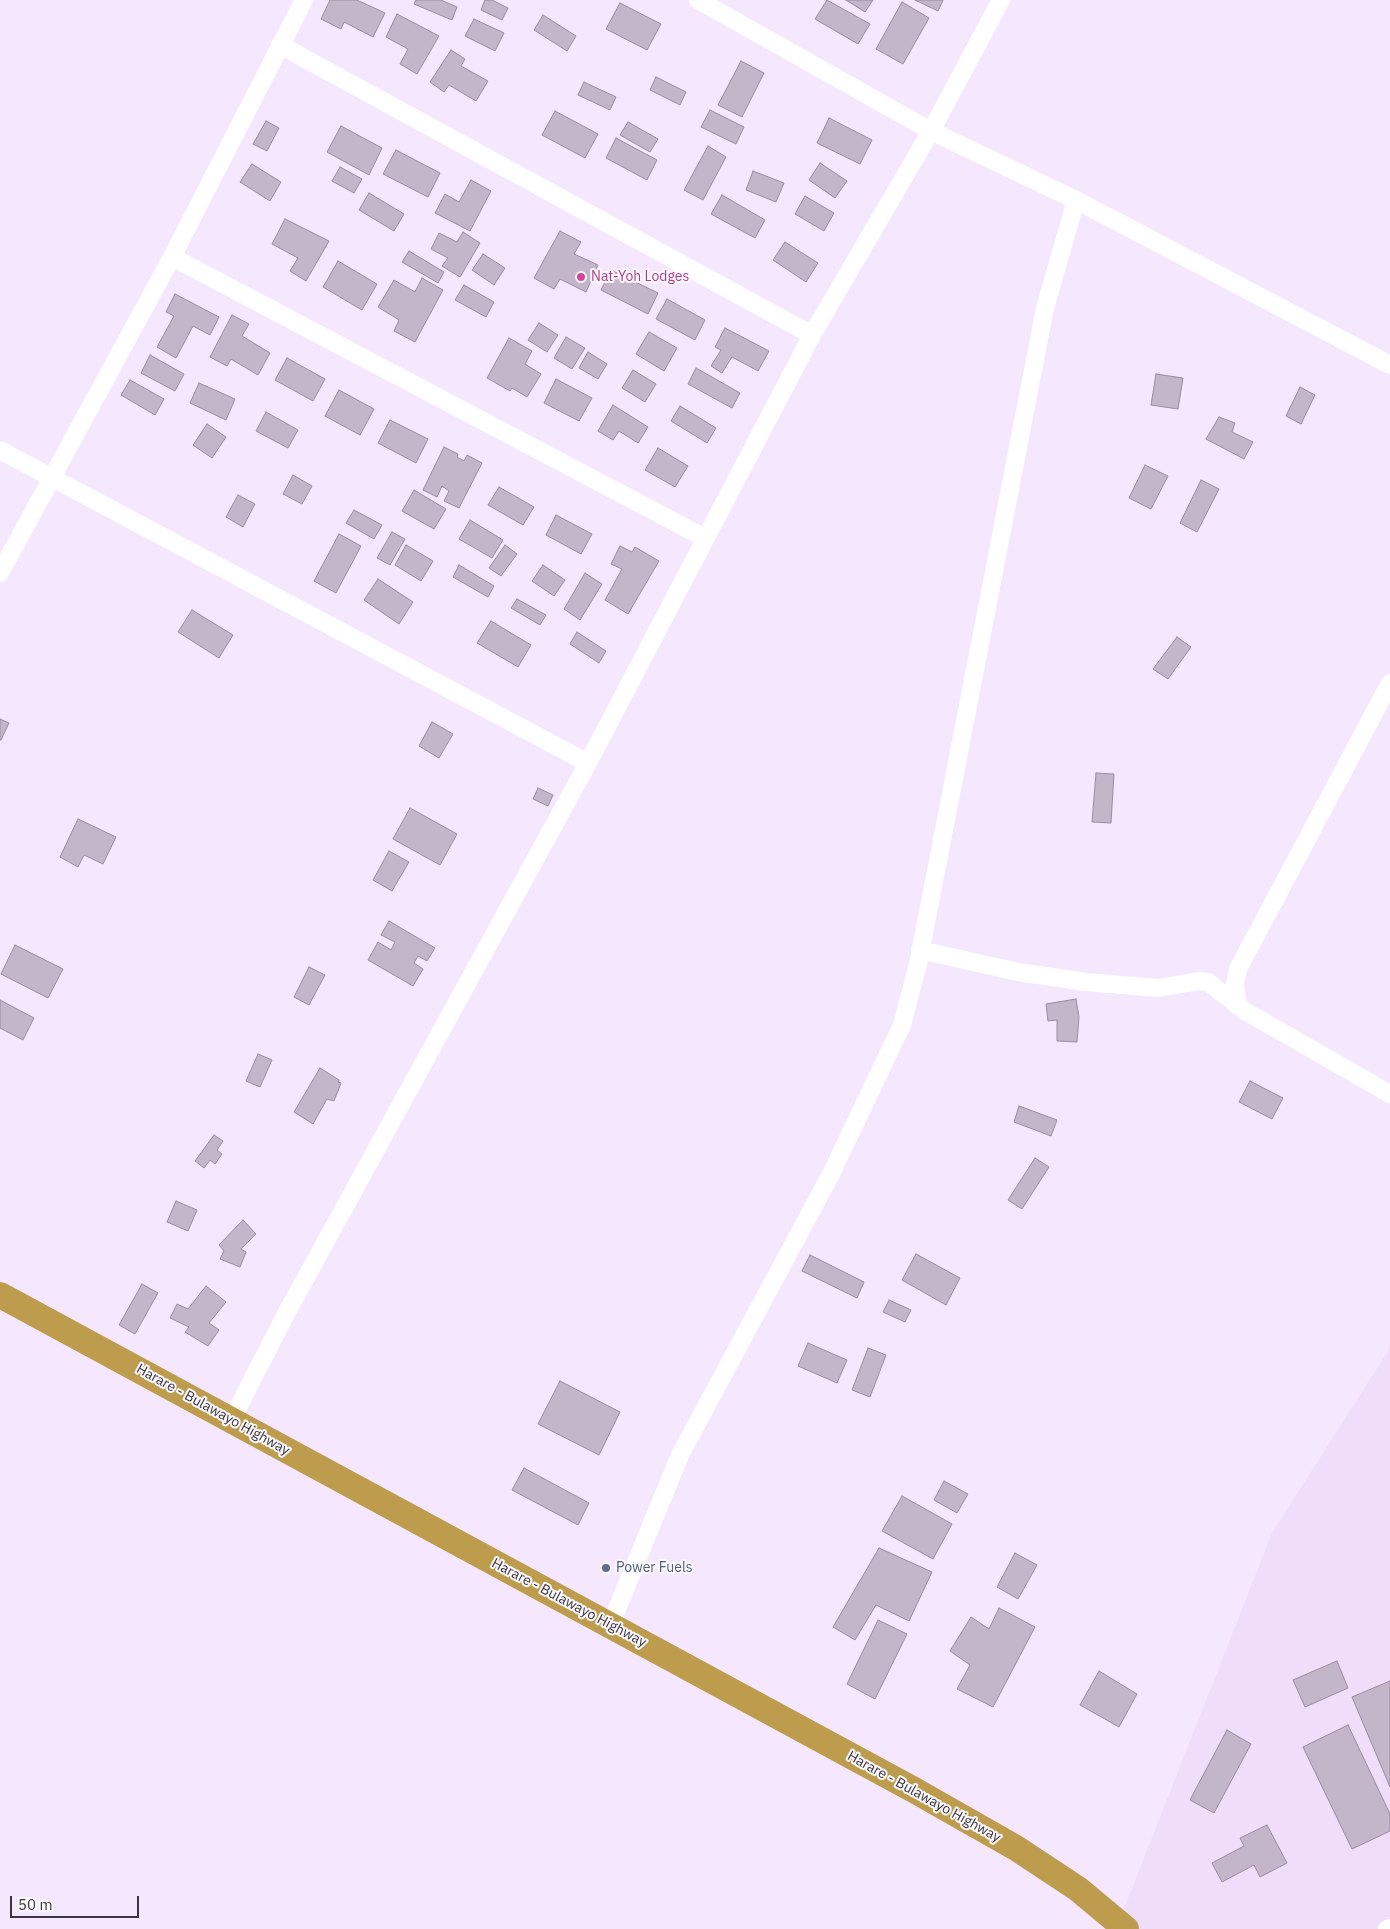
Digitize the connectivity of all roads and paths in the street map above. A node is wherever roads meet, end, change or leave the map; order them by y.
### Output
1 (304, 0) edge
2 (698, 0) edge
3 (1001, 0) edge
4 (280, 45) junction
5 (931, 131) junction
6 (1076, 200) junction
7 (172, 257) junction
8 (812, 335) junction
9 (1390, 365) edge
10 (0, 450) edge
11 (51, 476) junction
12 (705, 538) junction
13 (0, 573) edge
14 (1390, 683) edge
15 (588, 763) junction
16 (920, 950) junction
17 (1238, 1006) junction
18 (1390, 1094) edge
19 (0, 1295) edge
20 (231, 1421) junction
21 (610, 1626) junction
22 (1126, 1929) edge

1 - 4 street
2 - 5 street
3 - 5 street
4 - 7 street
4 - 8 street
5 - 6 street
5 - 8 street
6 - 9 street
6 - 16 street
7 - 11 street
7 - 12 street
8 - 12 street
10 - 11 street
11 - 13 street
11 - 15 street
12 - 15 street
14 - 17 street
15 - 20 street
16 - 17 street
16 - 21 street
17 - 18 street
19 - 20 highway, Harare - Bulawayo Highway
20 - 21 highway, Harare - Bulawayo Highway
21 - 22 highway, Harare - Bulawayo Highway

